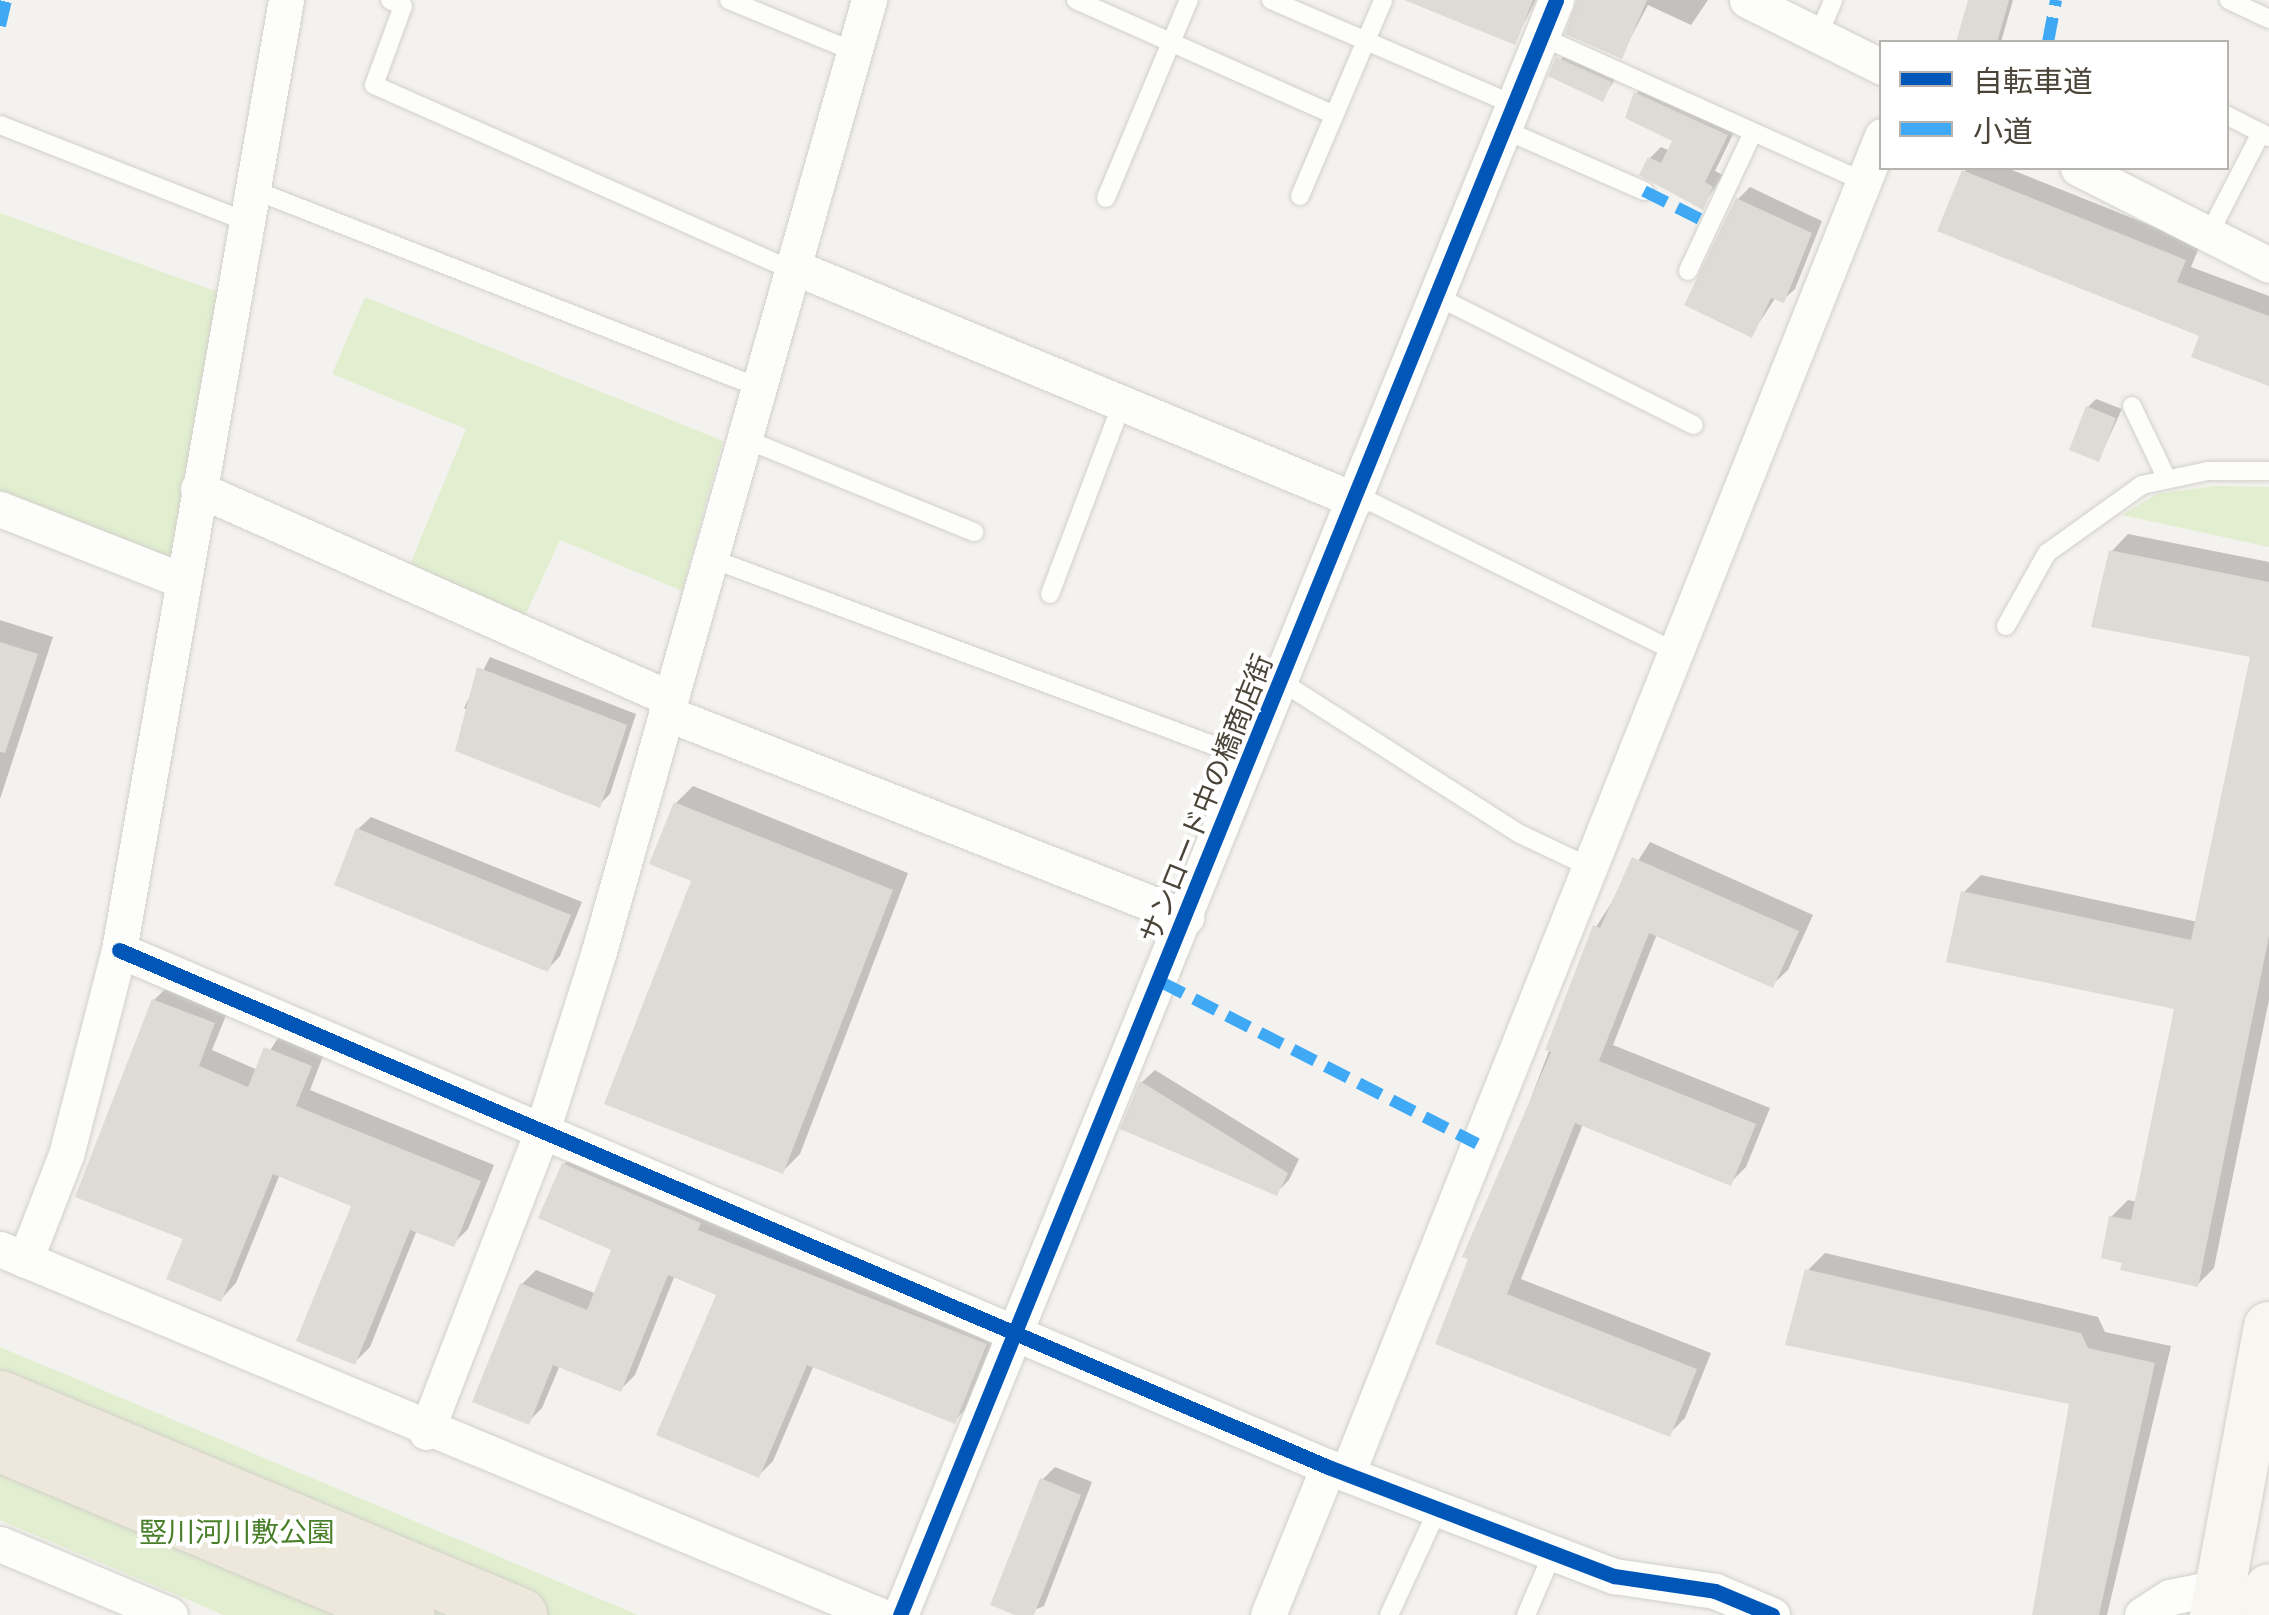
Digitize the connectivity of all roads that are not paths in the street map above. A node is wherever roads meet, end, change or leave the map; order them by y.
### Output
1 (286, 0) edge
2 (390, 0) edge
3 (729, 0) edge
4 (870, 0) edge
5 (1076, 0) edge
6 (1189, 0) edge
7 (1271, 0) edge
8 (1382, 0) edge
9 (1556, 0) edge
10 (1747, 0) edge
11 (1834, 0) edge
12 (2229, 0) edge
13 (2269, 18) edge
14 (1818, 36) junction
15 (1542, 37) junction
16 (1366, 39) junction
17 (1171, 42) junction
18 (855, 52) junction
19 (1879, 66) edge
20 (1334, 115) junction
21 (2229, 117) edge
22 (1510, 118) junction
23 (0, 125) edge
24 (1754, 132) junction
25 (2265, 135) edge
26 (1879, 144) edge
27 (2087, 170) edge
28 (1849, 175) dead end
29 (2124, 178) edge
30 (1644, 191) dead end
31 (1300, 196) dead end
32 (1106, 198) dead end
33 (251, 206) junction
34 (2209, 234) junction
35 (2269, 265) edge
36 (1688, 271) dead end
37 (801, 272) junction
38 (1438, 297) junction
39 (758, 387) junction
40 (1122, 403) junction
41 (2132, 406) dead end
42 (1694, 425) dead end
43 (740, 438) junction
44 (2269, 472) edge
45 (2166, 477) junction
46 (198, 488) junction
47 (1356, 498) junction
48 (0, 508) edge
49 (974, 532) dead end
50 (707, 557) junction
51 (181, 580) junction
52 (1050, 594) dead end
53 (2006, 626) dead end
54 (1676, 652) junction
55 (1282, 682) junction
56 (668, 705) junction
57 (1250, 759) junction
58 (1592, 869) junction
59 (1186, 917) junction
60 (118, 950) junction
61 (542, 1131) junction
62 (12, 1255) edge
63 (2269, 1327) edge
64 (1014, 1333) junction
65 (0, 1398) edge
66 (426, 1432) junction
67 (0, 1444) edge
68 (1338, 1470) junction
69 (1439, 1507) junction
70 (0, 1544) edge
71 (1552, 1555) junction
72 (2269, 1589) edge
73 (2218, 1601) edge
74 (170, 1615) edge
75 (407, 1615) edge
76 (519, 1615) edge
77 (879, 1615) edge
78 (900, 1615) edge
79 (1268, 1615) edge
80 (1389, 1615) edge
81 (1526, 1615) edge
82 (1772, 1615) edge
83 (2142, 1615) edge
84 (2264, 1615) edge

1 - 33 street
2 - 37 lane
3 - 18 lane
4 - 18 street
5 - 17 lane
6 - 17 lane
7 - 16 lane
8 - 16 lane
9 - 15 street, サンロード中の橋商店街
10 - 14 street
11 - 14 lane
12 - 13 lane
14 - 19 street
15 - 22 street, サンロード中の橋商店街
15 - 24 lane
16 - 20 lane
16 - 22 lane
17 - 20 lane
17 - 32 lane
18 - 37 street
20 - 31 lane
21 - 25 lane
22 - 30 lane
22 - 38 street, サンロード中の橋商店街
23 - 33 lane
24 - 28 lane
24 - 36 lane
25 - 34 lane
26 - 54 street
27 - 29 street
29 - 34 street
33 - 39 lane
33 - 46 street
34 - 35 street
37 - 39 street
37 - 40 street
38 - 42 lane
38 - 47 street, サンロード中の橋商店街
39 - 43 street
40 - 47 street
40 - 52 lane
41 - 45 lane
43 - 49 lane
43 - 50 street
44 - 45 lane
45 - 53 lane
46 - 51 street
46 - 56 street
47 - 54 lane
47 - 55 street, サンロード中の橋商店街
48 - 51 street
50 - 56 street
50 - 57 lane
51 - 60 street
54 - 58 street
55 - 57 street, サンロード中の橋商店街
55 - 58 lane
56 - 59 street
56 - 61 street
57 - 59 street, サンロード中の橋商店街
58 - 68 street
59 - 64 street, サンロード中の橋商店街
60 - 61 street
60 - 62 street
61 - 64 street
61 - 66 street
62 - 66 street
63 - 73 main road
64 - 68 street
64 - 78 street, サンロード中の橋商店街
65 - 76 highway
66 - 77 street
67 - 75 highway
68 - 69 street
68 - 79 street
69 - 71 street
69 - 80 lane
70 - 74 street
71 - 81 lane
71 - 82 street
72 - 84 main road
73 - 83 street

